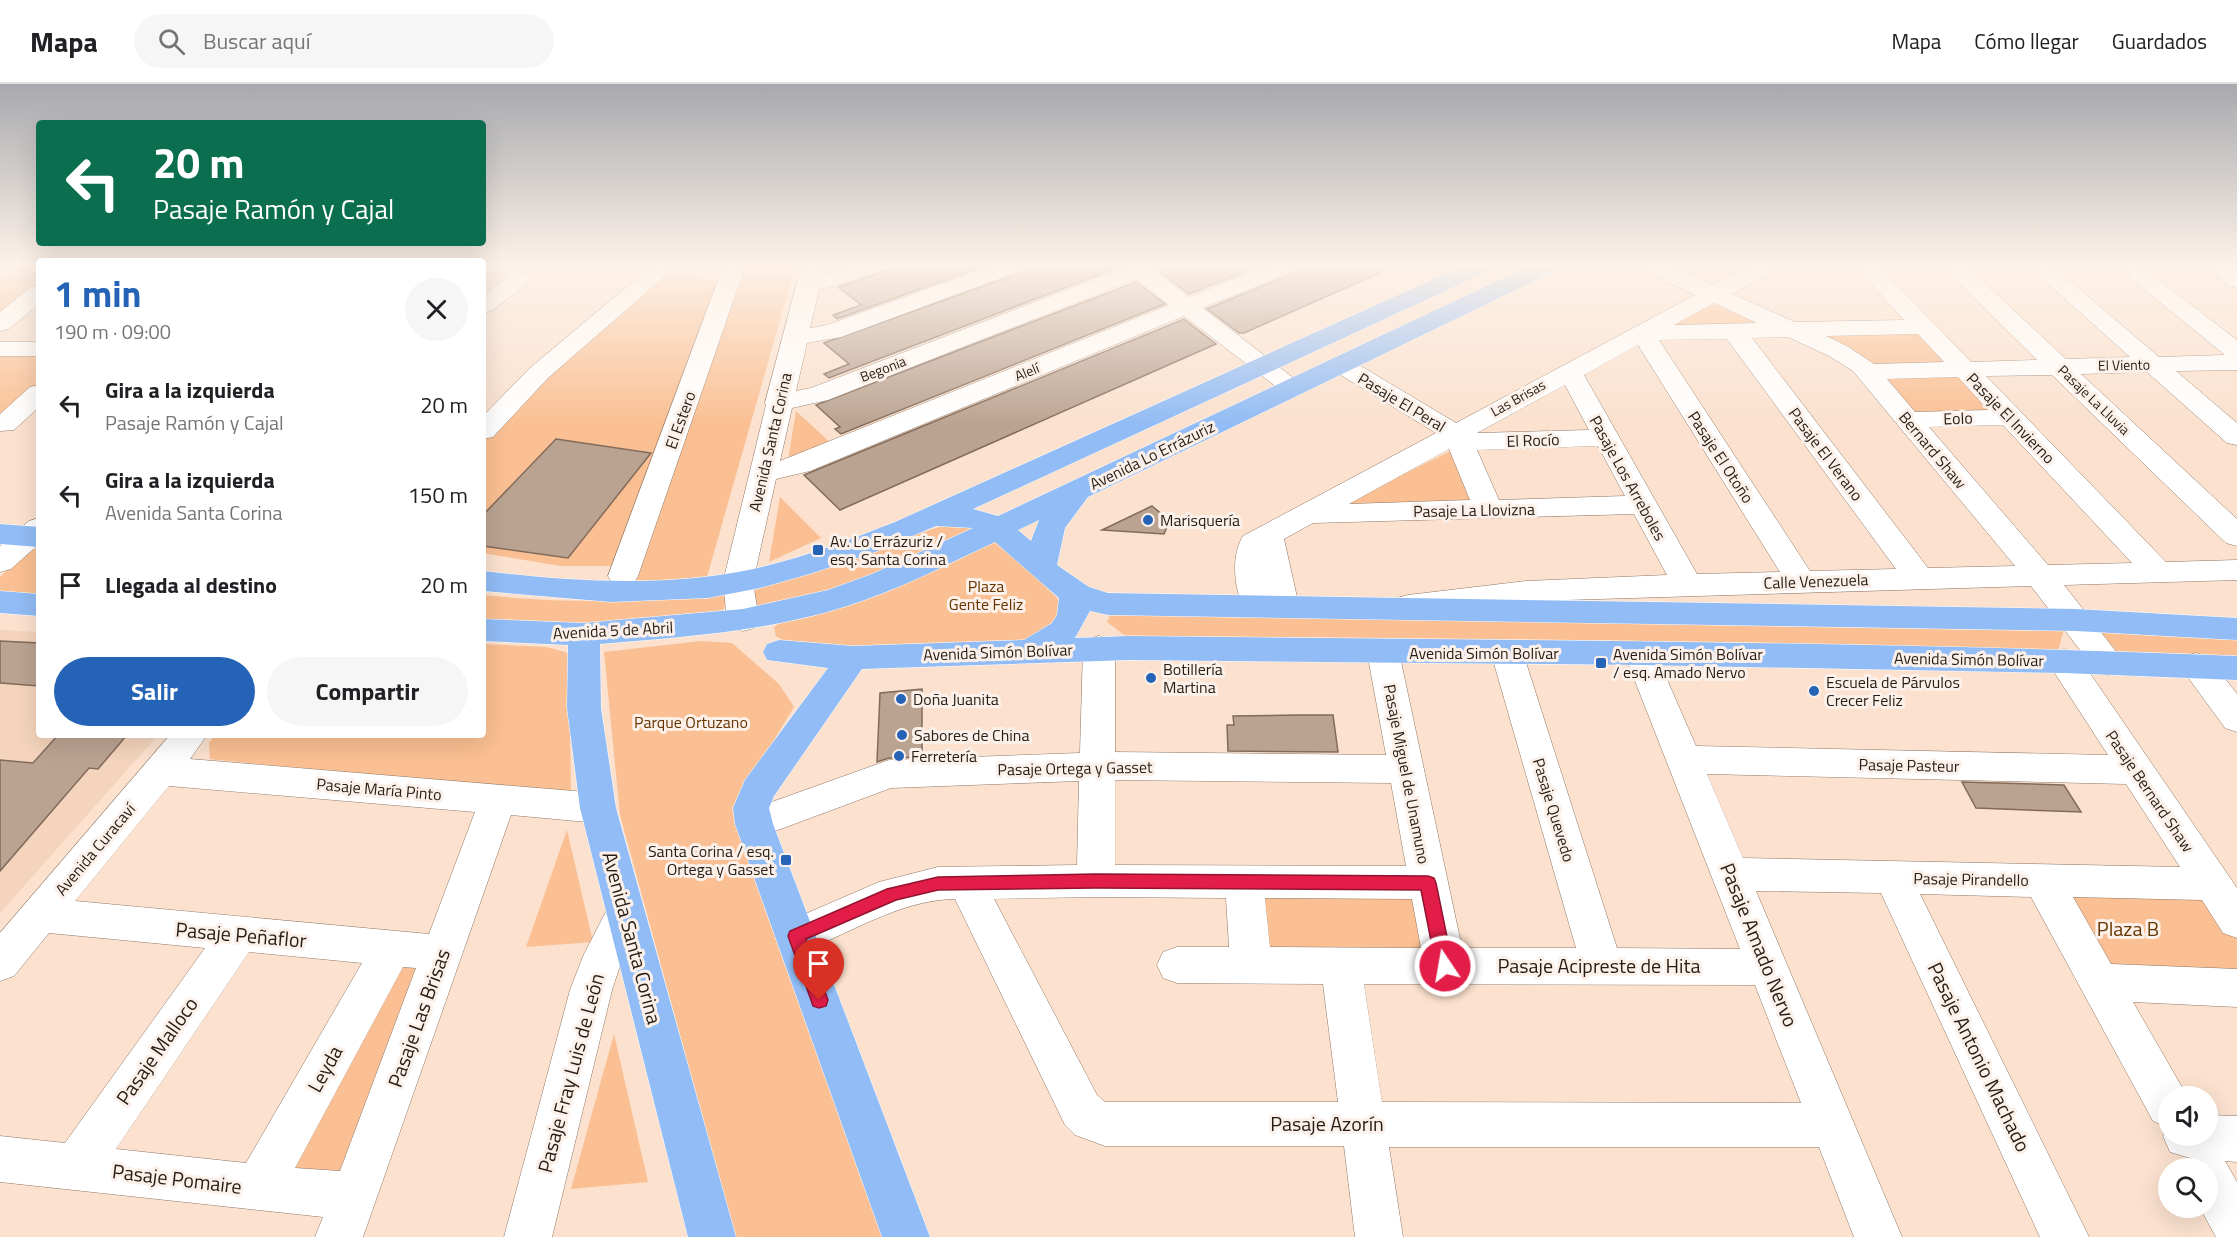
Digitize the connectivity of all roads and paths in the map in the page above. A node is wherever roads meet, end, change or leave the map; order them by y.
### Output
1 (604, 318) edge
2 (716, 318) edge
3 (799, 318) edge
4 (871, 318) edge
5 (1011, 318) edge
6 (1163, 318) edge
7 (1200, 318) edge
8 (1367, 318) edge
9 (1437, 318) edge
10 (1670, 318) edge
11 (1766, 318) edge
12 (1915, 318) edge
13 (2007, 318) edge
14 (2100, 318) edge
15 (2195, 318) edge
16 (2237, 321) edge
17 (2204, 323) junction
18 (1924, 327) junction
19 (1793, 330) junction
20 (1734, 331) junction
21 (1642, 333) junction
22 (794, 338) junction
23 (0, 349) edge
24 (36, 349) edge
25 (2237, 352) edge
26 (2237, 362) edge
27 (1340, 364) junction
28 (2154, 364) junction
29 (1262, 366) junction
30 (2059, 367) junction
31 (1964, 369) junction
32 (1569, 370) junction
33 (1866, 372) junction
34 (1292, 387) junction
35 (36, 396) edge
36 (778, 403) junction
37 (2010, 417) junction
38 (1907, 420) junction
39 (3, 423) edge
40 (36, 426) edge
41 (486, 428) edge
42 (2237, 437) edge
43 (1457, 438) junction
44 (1606, 438) junction
45 (763, 474) junction
46 (1079, 490) junction
47 (1644, 506) junction
48 (1488, 509) junction
49 (1304, 514) junction
50 (932, 517) junction
51 (997, 529) junction
52 (0, 534) edge
53 (36, 534) edge
54 (2237, 536) edge
55 (0, 562) edge
56 (1042, 569) junction
57 (2237, 570) edge
58 (2159, 573) junction
59 (623, 576) dead end
60 (2041, 577) junction
61 (1918, 578) junction
62 (486, 581) edge
63 (1801, 581) junction
64 (738, 582) junction
65 (1688, 585) junction
66 (1075, 596) junction
67 (0, 602) edge
68 (1108, 604) junction
69 (36, 605) edge
70 (1270, 606) junction
71 (1397, 608) junction
72 (743, 620) junction
73 (2076, 620) junction
74 (2237, 629) edge
75 (486, 630) edge
76 (584, 634) junction
77 (1114, 648) junction
78 (1032, 650) junction
79 (779, 652) junction
80 (1383, 652) junction
81 (1507, 653) junction
82 (1640, 653) junction
83 (853, 658) junction
84 (2064, 661) junction
85 (2108, 663) junction
86 (2196, 666) junction
87 (2237, 668) edge
88 (816, 710) junction
89 (2237, 719) edge
90 (188, 738) edge
91 (1683, 760) junction
92 (1098, 766) junction
93 (1405, 769) junction
94 (2135, 770) junction
95 (160, 771) junction
96 (498, 799) junction
97 (598, 808) junction
98 (754, 824) junction
99 (1730, 874) junction
100 (1893, 878) junction
101 (2042, 880) junction
102 (1096, 881) junction
103 (1244, 882) junction
104 (966, 883) junction
105 (1428, 883) junction
106 (2212, 884) junction
107 (625, 914) junction
108 (40, 915) junction
109 (2237, 921) edge
110 (238, 935) junction
111 (796, 936) junction
112 (392, 949) junction
113 (442, 953) junction
114 (0, 963) edge
115 (1177, 965) dead end
116 (1251, 965) junction
117 (1341, 965) junction
118 (1445, 966) junction
119 (1602, 966) junction
120 (1768, 967) junction
121 (2099, 982) junction
122 (2237, 988) edge
123 (2158, 1087) edge
124 (1363, 1124) junction
125 (1832, 1125) junction
126 (2218, 1138) edge
127 (2237, 1139) edge
128 (0, 1160) edge
129 (76, 1167) junction
130 (258, 1188) junction
131 (2218, 1194) edge
132 (347, 1217) edge
133 (2237, 1228) edge
134 (528, 1237) edge
135 (712, 1237) edge
136 (906, 1237) edge
137 (1379, 1237) edge
138 (1878, 1237) edge
139 (2066, 1237) edge

1 - 41 street
2 - 59 street, El Estero
3 - 22 street, Avenida Santa Corina
4 - 22 street
5 - 36 street, Begonia
6 - 45 street, Alelí
7 - 29 street
8 - 29 main road, Avenida Lo Errázuriz
9 - 27 main road, Avenida Lo Errázuriz
10 - 21 street, Las Brisas
11 - 19 street, Bernard Shaw
12 - 18 street, Pasaje El Invierno
13 - 30 street, Pasaje La Lluvia
14 - 28 street
15 - 17 street
16 - 17 street
17 - 25 street
18 - 19 street
18 - 31 street, Pasaje El Invierno
19 - 20 street
19 - 33 street, Bernard Shaw
20 - 21 street
20 - 61 street, Pasaje El Verano
21 - 32 street, Las Brisas
21 - 63 street, Pasaje El Otoño
22 - 36 street, Avenida Santa Corina
23 - 24 street
26 - 28 street, El Viento
27 - 34 main road, Avenida Lo Errázuriz
27 - 43 street, Pasaje El Peral
28 - 30 street, El Viento
28 - 42 street
29 - 34 street
29 - 50 main road, Avenida Lo Errázuriz
30 - 31 street, El Viento
30 - 54 street, Pasaje La Lluvia
31 - 33 street, El Viento
31 - 37 street, Pasaje El Invierno
32 - 43 street, Las Brisas
32 - 44 street, Pasaje Los Arreboles
33 - 38 street, Bernard Shaw
34 - 46 main road, Avenida Lo Errázuriz
35 - 39 street
36 - 45 street, Avenida Santa Corina
37 - 38 street, Eolo
37 - 58 street, Pasaje El Invierno
38 - 60 street, Bernard Shaw
39 - 40 street
43 - 44 street, El Rocío
43 - 48 street, Pasaje El Peral
43 - 49 street, Las Brisas
44 - 47 street, Pasaje Los Arreboles
45 - 64 street, Avenida Santa Corina
46 - 51 main road, Avenida Lo Errázuriz
46 - 56 main road
47 - 48 street, Pasaje La Llovizna
47 - 65 street, Pasaje Los Arreboles
48 - 49 street, Pasaje La Llovizna
49 - 70 street, Las Brisas
50 - 51 main road
50 - 64 main road, Avenida Lo Errázuriz
51 - 56 main road
51 - 72 main road, Avenida Lo Errázuriz
52 - 53 main road
53 - 55 street
56 - 66 main road
57 - 58 street, Calle Venezuela
58 - 60 street, Calle Venezuela
60 - 61 street, Calle Venezuela
60 - 73 street, Bernard Shaw
61 - 63 street, Calle Venezuela
62 - 64 main road
63 - 65 street, Calle Venezuela
64 - 72 street, Avenida Santa Corina
65 - 71 street, Calle Venezuela
66 - 68 main road
66 - 78 main road
67 - 69 main road
68 - 70 main road
68 - 77 main road
70 - 71 main road
71 - 73 main road
72 - 76 main road, Avenida 5 de Abril
72 - 79 main road
73 - 74 main road
73 - 85 street, Bernard Shaw
75 - 76 main road, Avenida 5 de Abril
76 - 97 main road, Avenida Santa Corina
77 - 78 main road, Avenida Simón Bolívar
77 - 80 main road, Avenida Simón Bolívar
77 - 92 street
78 - 83 main road, Avenida Simón Bolívar
79 - 83 main road, Avenida Simón Bolívar
79 - 88 main road
80 - 81 main road, Avenida Simón Bolívar
80 - 93 street, Pasaje Miguel de Unamuno
81 - 82 main road, Avenida Simón Bolívar
81 - 119 street, Pasaje Quevedo
82 - 84 main road, Avenida Simón Bolívar
82 - 91 street, Pasaje Amado Nervo
83 - 88 main road
84 - 85 main road, Avenida Simón Bolívar
84 - 94 street, Pasaje Bernard Shaw
85 - 86 main road, Avenida Simón Bolívar
86 - 87 main road, Avenida Simón Bolívar
86 - 89 street
88 - 98 main road
90 - 95 street, Avenida Curacaví
91 - 94 street, Pasaje Pasteur
91 - 99 street, Pasaje Amado Nervo
92 - 93 street, Pasaje Ortega y Gasset
92 - 98 street, Pasaje Ortega y Gasset
92 - 102 street
93 - 105 street, Pasaje Miguel de Unamuno
94 - 106 street, Pasaje Bernard Shaw
95 - 96 street, Pasaje María Pinto
95 - 108 street, Avenida Curacaví
96 - 97 street, Pasaje María Pinto
96 - 113 street, Pasaje Las Brisas
97 - 107 main road, Avenida Santa Corina
98 - 111 main road
99 - 100 street, Pasaje Pirandello
99 - 120 street, Pasaje Amado Nervo
100 - 101 street, Pasaje Pirandello
100 - 139 street, Pasaje Antonio Machado
101 - 106 street, Pasaje Pirandello
101 - 121 street
102 - 103 street
102 - 104 street
103 - 105 street
103 - 116 street
104 - 111 street
104 - 124 street, Pasaje Azorín
105 - 118 street, Pasaje Miguel de Unamuno
106 - 109 street, Pasaje Bernard Shaw
107 - 134 street, Pasaje Fray Luis de León
107 - 135 main road, Avenida Santa Corina
108 - 110 street, Pasaje Peñaflor
108 - 114 street, Avenida Curacaví
110 - 112 street, Pasaje Peñaflor
110 - 129 street, Pasaje Malloco
111 - 136 main road
112 - 113 street, Pasaje Peñaflor
112 - 130 street, Leyda
113 - 132 street, Pasaje Las Brisas
115 - 116 street, Pasaje Acipreste de Hita
116 - 117 street, Pasaje Acipreste de Hita
117 - 118 street, Pasaje Acipreste de Hita
117 - 124 street
118 - 119 street, Pasaje Acipreste de Hita
119 - 120 street, Pasaje Acipreste de Hita
120 - 125 street, Pasaje Amado Nervo
121 - 122 street
121 - 123 street
124 - 125 street, Pasaje Azorín
124 - 137 street
125 - 138 street, Pasaje Amado Nervo
126 - 127 street
128 - 129 street, Pasaje Pomaire
129 - 130 street, Pasaje Pomaire
130 - 132 street, Pasaje Pomaire
131 - 133 street

